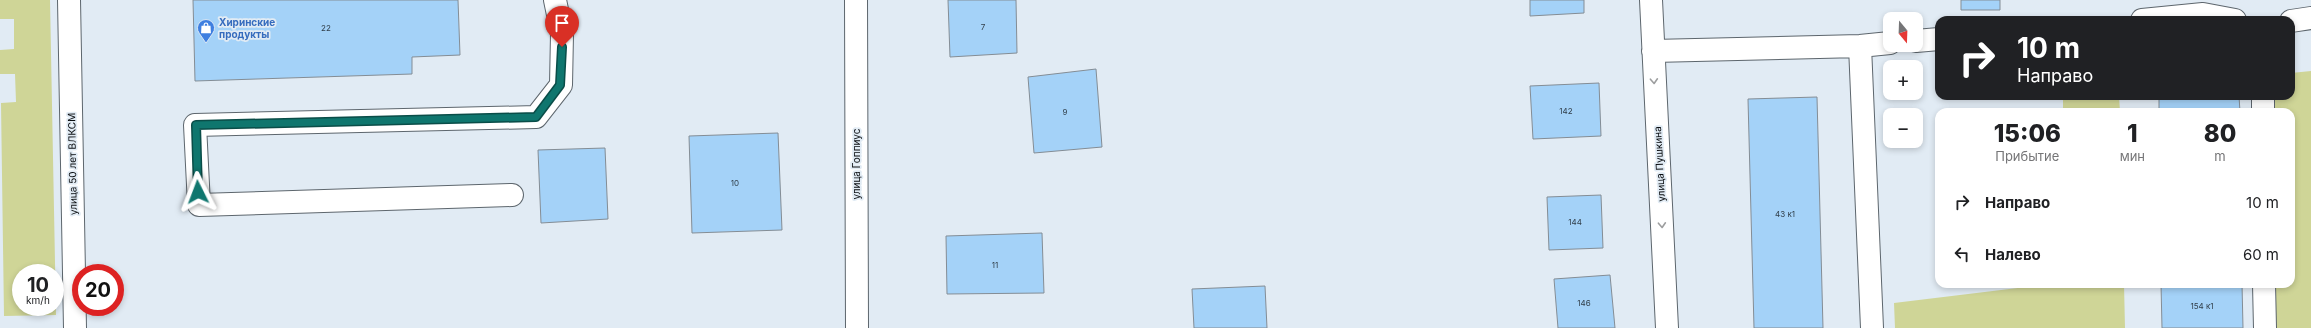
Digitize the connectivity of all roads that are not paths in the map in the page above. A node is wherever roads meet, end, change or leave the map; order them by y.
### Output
1 (69, 0) edge
2 (555, 0) edge
3 (856, 0) edge
4 (1650, 0) edge
5 (2183, 16) edge
6 (2214, 16) edge
7 (2311, 18) edge
8 (2295, 20) edge
9 (1935, 39) edge
10 (1923, 40) edge
11 (1883, 44) edge
12 (1860, 46) junction
13 (1653, 51) junction
14 (512, 195) dead end
15 (2264, 288) edge
16 (75, 328) edge
17 (857, 328) edge
18 (1667, 328) edge
19 (1872, 328) edge
20 (2265, 328) edge

1 - 16 street, улица 50 лет ВЛКСМ
2 - 14 street
3 - 17 street, улица Гоппиус
4 - 13 street, улица Пушкина
5 - 6 street
7 - 8 street
9 - 10 street
11 - 12 street
12 - 13 street
12 - 19 street
13 -> 18 street, улица Пушкина
15 - 20 street

